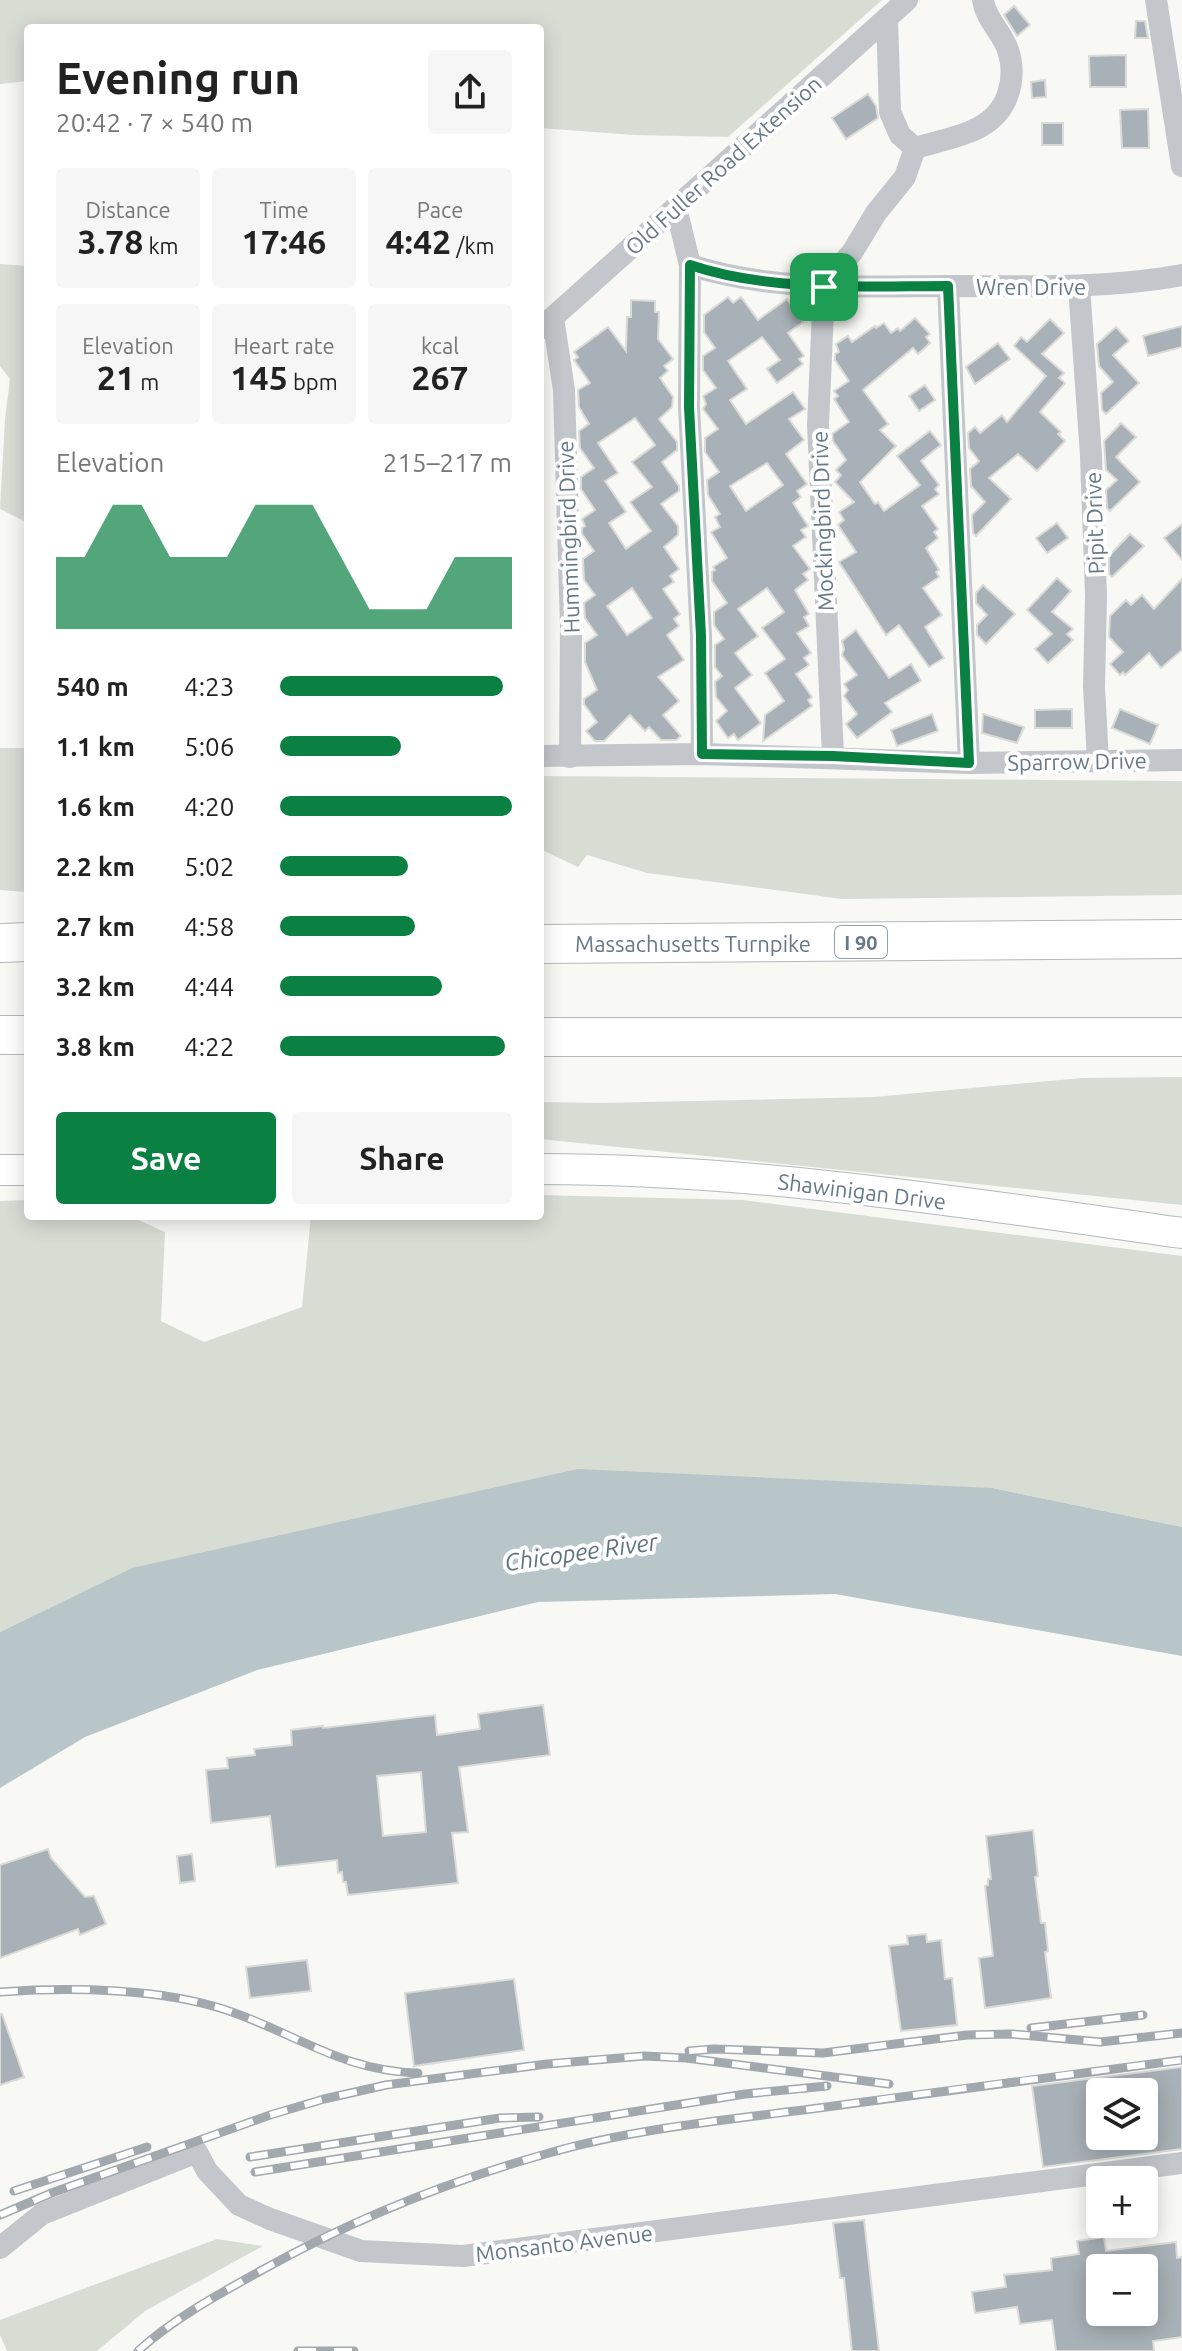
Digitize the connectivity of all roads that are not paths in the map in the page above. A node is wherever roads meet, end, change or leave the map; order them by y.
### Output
1 (907, 0) edge
2 (983, 0) edge
3 (1156, 0) edge
4 (887, 18) junction
5 (915, 148) junction
6 (1182, 166) edge
7 (676, 208) junction
8 (690, 265) junction
9 (1182, 275) edge
10 (948, 286) junction
11 (1079, 286) junction
12 (824, 287) junction
13 (546, 323) edge
14 (702, 754) junction
15 (544, 756) edge
16 (833, 756) junction
17 (570, 757) junction
18 (1182, 760) edge
19 (1098, 761) junction
20 (969, 763) junction
21 (1182, 939) edge
22 (24, 942) edge
23 (0, 943) edge
24 (544, 944) edge
25 (0, 1035) edge
26 (24, 1035) edge
27 (544, 1037) edge
28 (1182, 1037) edge
29 (544, 1169) edge
30 (0, 1170) edge
31 (24, 1170) edge
32 (1182, 1233) edge
33 (1182, 2163) edge
34 (0, 2248) edge

1 - 4 street, Old Fuller Road Extension
2 - 5 street
3 - 6 street
4 - 5 street
4 - 7 street, Old Fuller Road Extension
5 - 12 street
7 - 8 street
7 - 13 street, Old Fuller Road Extension
8 - 12 street, Wren Drive
8 - 14 street
9 - 11 street, Wren Drive
10 - 11 street, Wren Drive
10 - 12 street, Wren Drive
10 - 20 street
11 - 19 street, Pipit Drive
12 - 16 street, Mockingbird Drive
13 - 17 street, Hummingbird Drive
14 - 16 street, Sparrow Drive
14 - 17 street, Sparrow Drive
15 - 17 street, Sparrow Drive
16 - 20 street, Sparrow Drive
18 - 19 street, Sparrow Drive
19 - 20 street, Sparrow Drive
21 - 24 highway, Massachusetts Turnpike / I 90
22 - 23 highway
25 - 26 highway
27 - 28 highway
29 - 32 main road, Shawinigan Drive
30 - 31 main road
33 - 34 street, Monsanto Avenue

